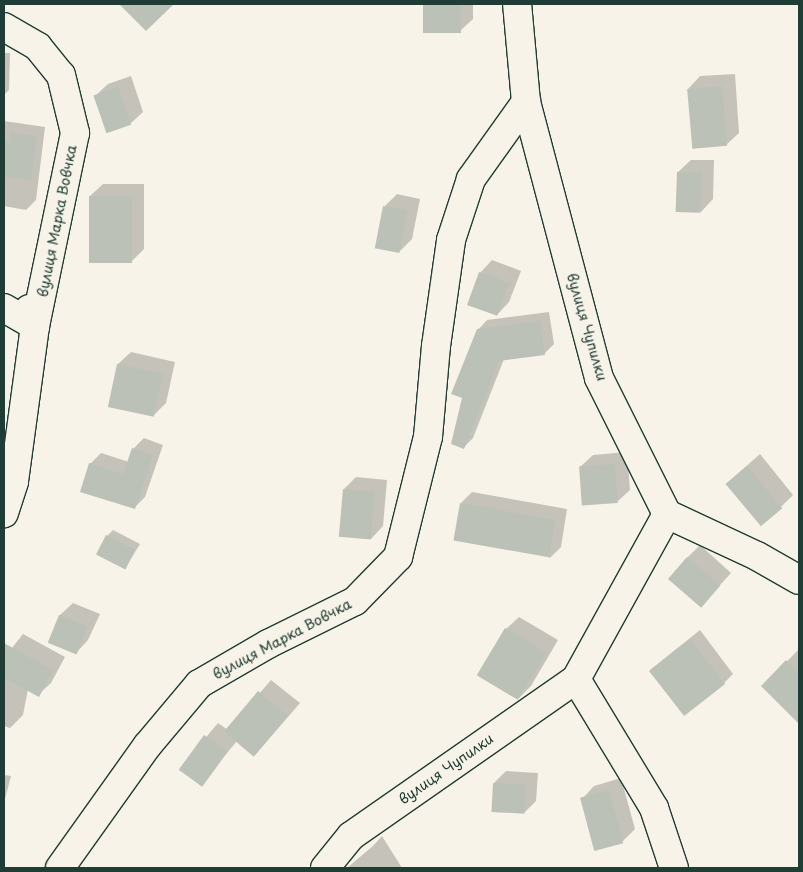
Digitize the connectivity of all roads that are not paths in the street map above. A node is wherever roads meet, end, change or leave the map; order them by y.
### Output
1 (517, 4) edge
2 (4, 27) edge
3 (526, 102) junction
4 (46, 187) dead end
5 (4, 308) edge
6 (35, 326) junction
7 (4, 513) edge
8 (667, 514) junction
9 (799, 580) edge
10 (576, 679) junction
11 (60, 868) edge
12 (325, 868) edge
13 (674, 868) edge

1 - 3 street, вулиця Чупилки
2 - 6 street, вулиця Марка Вовчка
3 - 8 street, вулиця Чупилки
3 - 11 street, вулиця Марка Вовчка
4 - 6 street, вулиця Марка Вовчка
5 - 6 street
6 - 7 street, вулиця Марка Вовчка
8 - 9 street
8 - 10 street, вулиця Чупилки
10 - 12 street, вулиця Чупилки
10 - 13 street

